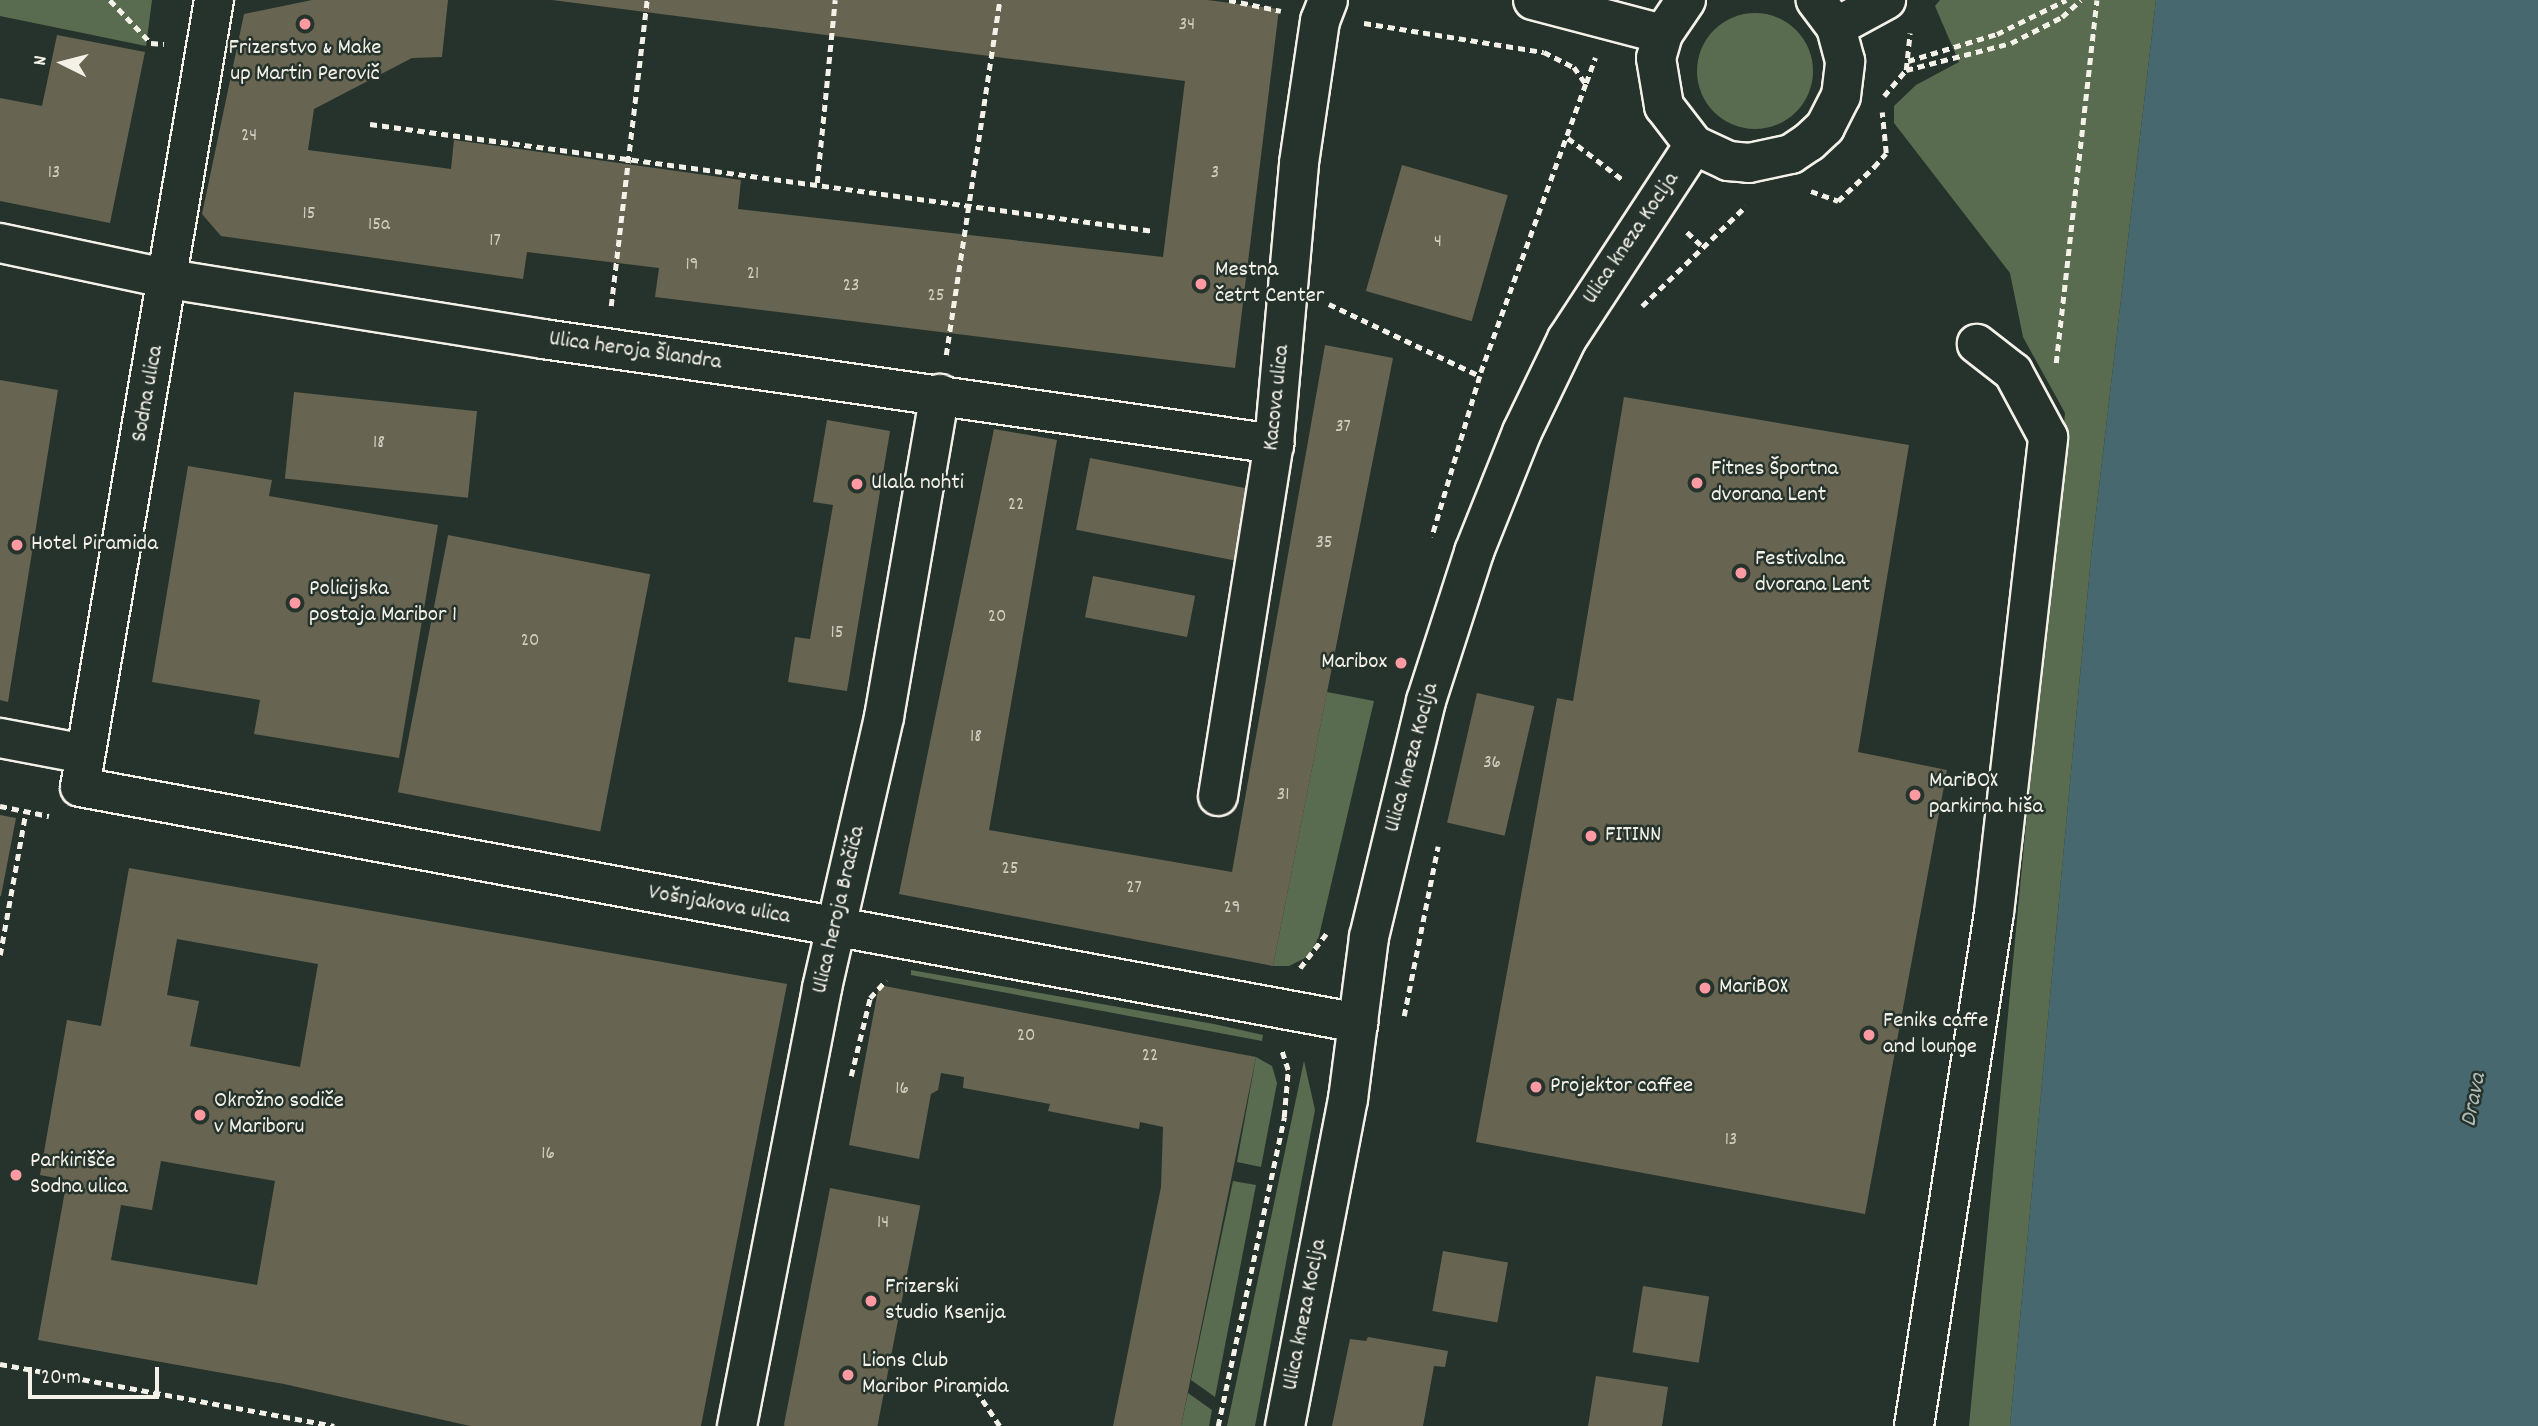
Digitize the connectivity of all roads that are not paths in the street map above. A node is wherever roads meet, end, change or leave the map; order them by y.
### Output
1 (214, 0) edge
2 (1534, 0) edge
3 (1686, 0) edge
4 (1886, 0) edge
5 (1341, 11) edge
6 (1826, 13) edge
7 (1662, 34) junction
8 (1694, 145) junction
9 (0, 243) edge
10 (169, 279) junction
11 (1976, 344) dead end
12 (940, 394) junction
13 (1274, 443) junction
14 (0, 738) edge
15 (76, 787) junction
16 (1217, 796) dead end
17 (837, 927) junction
18 (1358, 1023) junction
19 (737, 1426) edge
20 (1285, 1426) edge
21 (1914, 1426) edge

1 - 10 street, Sodna ulica
2 - 7 street
3 - 7 street
4 - 6 street
5 - 13 street, Kacova ulica
6 - 8 street
7 - 8 street
8 - 18 street, Ulica kneza Koclja
9 - 10 street, Ulica heroja Šlandra
10 - 12 street, Ulica heroja Šlandra
10 - 15 street, Sodna ulica
11 - 21 street
12 - 13 street, Ulica heroja Šlandra
12 - 17 street, Ulica heroja Bračiča
13 - 16 street, Kacova ulica
14 - 15 street, Vošnjakova ulica
15 - 17 street, Vošnjakova ulica
17 - 18 street, Vošnjakova ulica
17 - 19 street, Ulica heroja Bračiča
18 - 20 street, Ulica kneza Koclja

